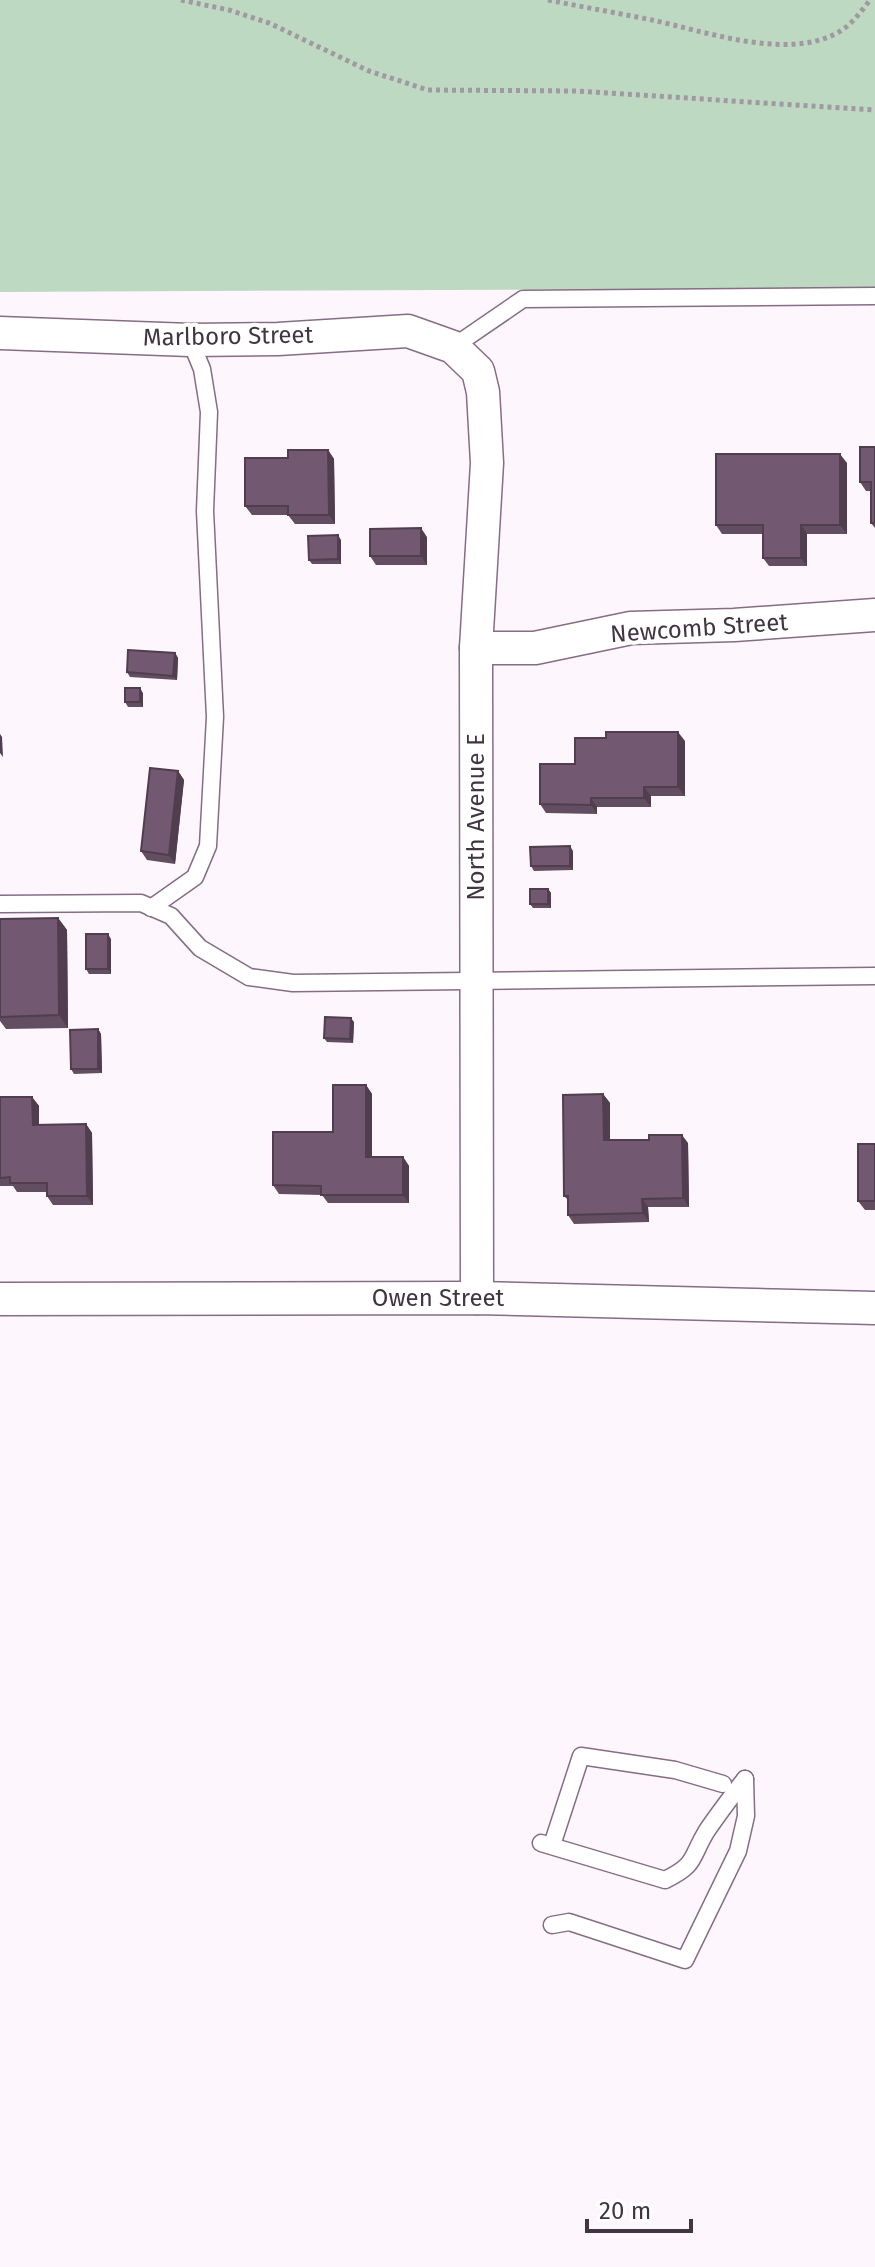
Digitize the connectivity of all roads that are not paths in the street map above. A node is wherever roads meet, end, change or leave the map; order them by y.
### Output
1 (875, 296) edge
2 (0, 333) edge
3 (190, 340) junction
4 (453, 347) junction
5 (875, 615) edge
6 (476, 648) junction
7 (0, 904) edge
8 (151, 908) junction
9 (875, 976) edge
10 (477, 981) junction
11 (477, 1298) junction
12 (0, 1299) edge
13 (875, 1308) edge
14 (723, 1784) dead end
15 (552, 1925) dead end

1 - 4 lane
2 - 3 street, Marlboro Street
3 - 4 street, Marlboro Street
3 - 8 lane
4 - 6 street, North Avenue E
5 - 6 street, Newcomb Street
6 - 10 street, North Avenue E
7 - 8 lane
8 - 10 lane
9 - 10 lane
10 - 11 street, North Avenue E
11 - 12 street, Owen Street
11 - 13 street, Owen Street
14 - 15 lane

